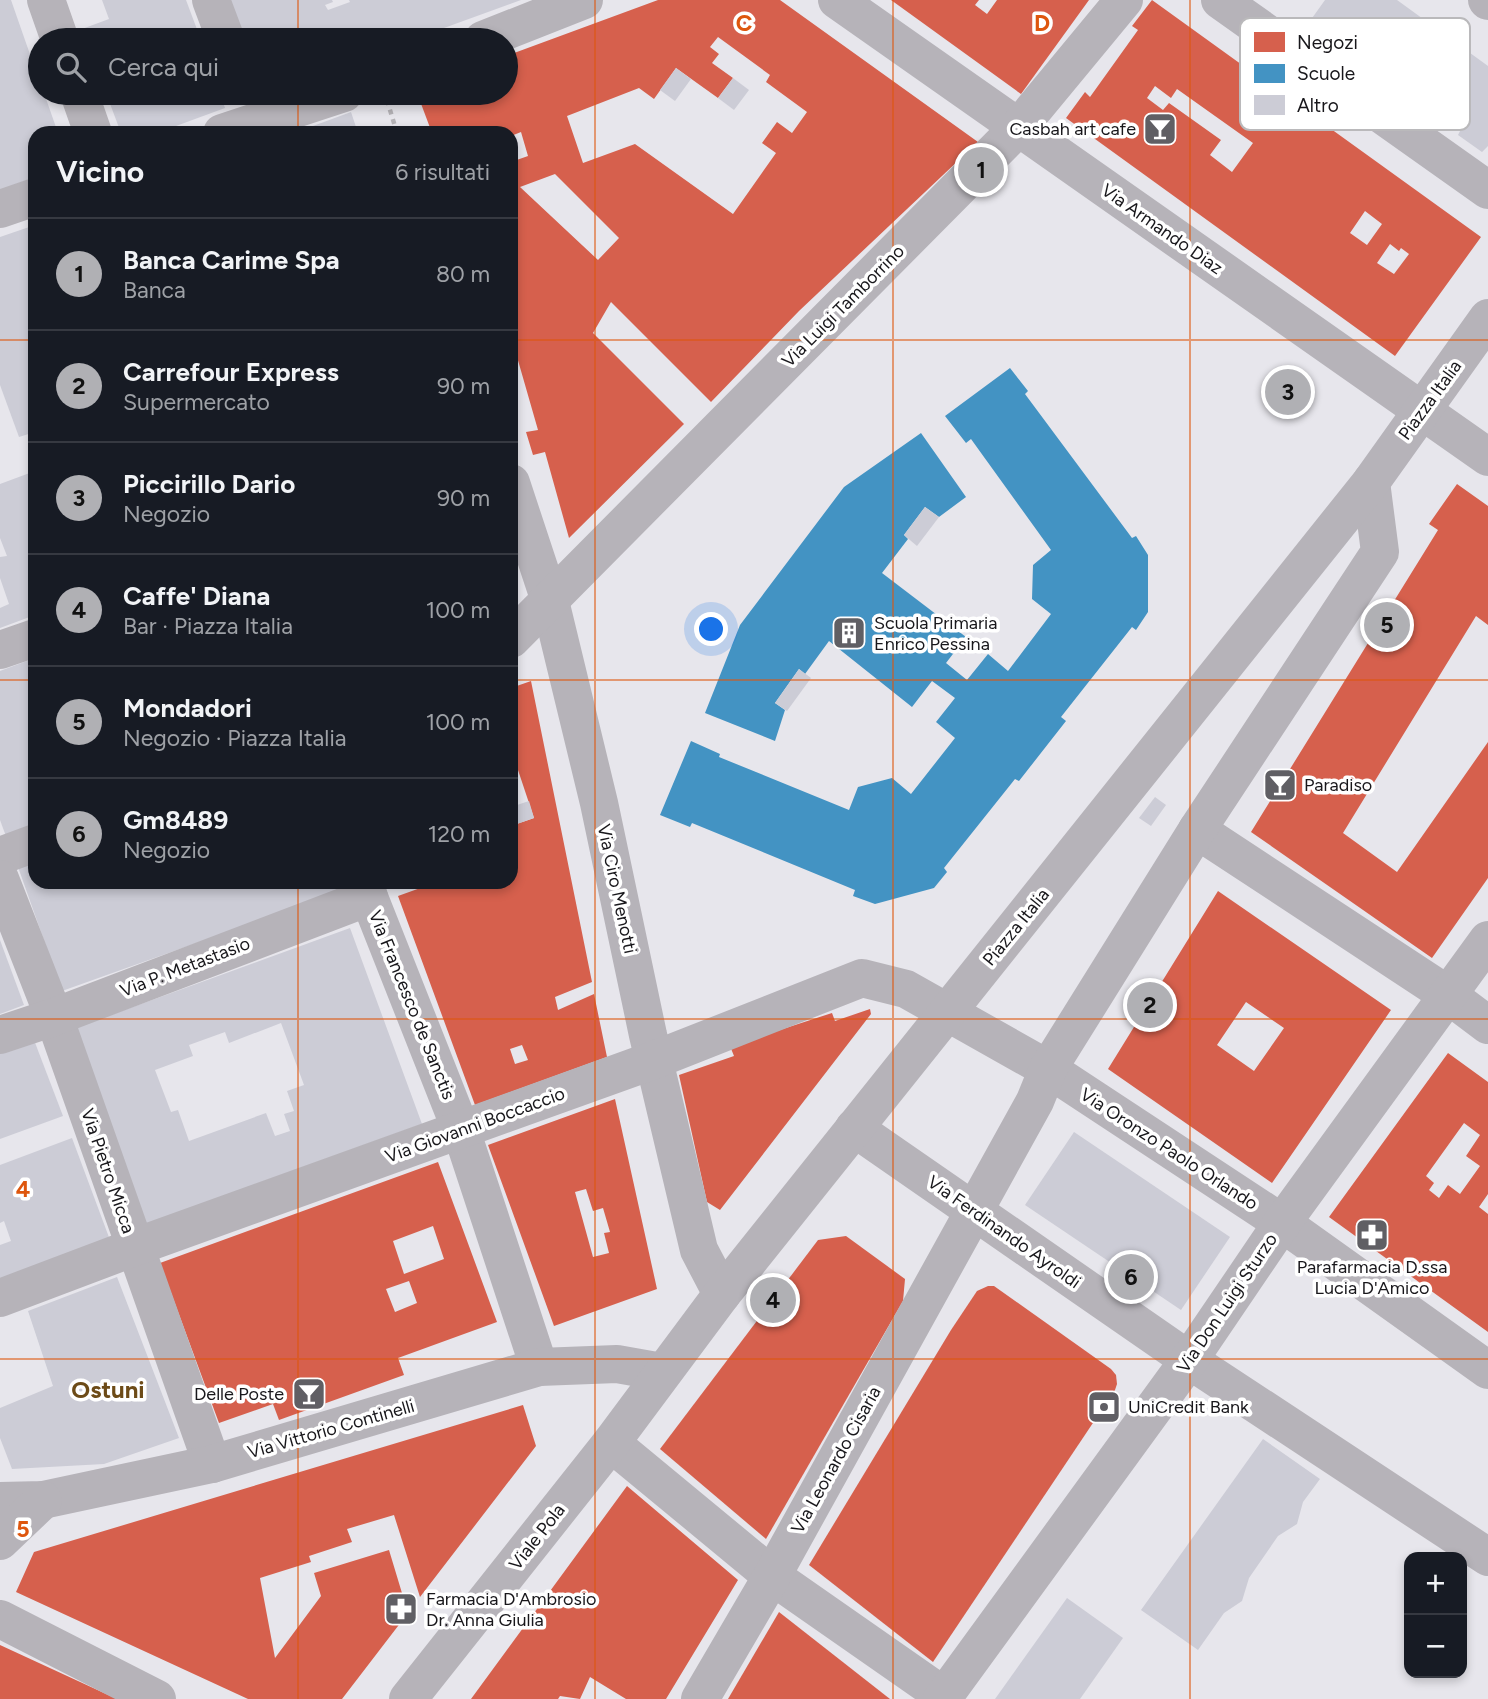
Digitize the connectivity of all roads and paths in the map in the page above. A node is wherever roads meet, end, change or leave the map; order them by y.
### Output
1 (46, 0) edge
2 (211, 0) edge
3 (584, 0) edge
4 (837, 0) edge
5 (1124, 0) edge
6 (1220, 0) edge
7 (1245, 18) edge
8 (56, 28) edge
9 (222, 28) edge
10 (513, 28) edge
11 (83, 105) edge
12 (307, 105) edge
13 (389, 105) edge
14 (91, 126) edge
15 (243, 126) edge
16 (395, 126) edge
17 (1019, 127) junction
18 (1403, 130) edge
19 (1488, 190) edge
20 (28, 199) edge
21 (0, 209) edge
22 (1488, 318) edge
23 (1422, 412) junction
24 (1488, 457) edge
25 (1371, 482) junction
26 (518, 505) edge
27 (550, 601) junction
28 (518, 632) edge
29 (28, 641) edge
30 (0, 650) edge
31 (1197, 830) junction
32 (28, 846) edge
33 (0, 856) edge
34 (0, 879) edge
35 (366, 890) edge
36 (1488, 940) edge
37 (1448, 995) junction
38 (946, 1012) junction
39 (54, 1017) junction
40 (1488, 1026) edge
41 (0, 1035) edge
42 (654, 1060) junction
43 (1048, 1069) junction
44 (854, 1128) junction
45 (461, 1130) junction
46 (971, 1215) junction
47 (1282, 1223) junction
48 (135, 1247) junction
49 (722, 1294) junction
50 (0, 1298) edge
51 (1189, 1360) junction
52 (539, 1367) junction
53 (1488, 1370) edge
54 (662, 1372) junction
55 (611, 1443) junction
56 (212, 1464) junction
57 (43, 1500) junction
58 (0, 1501) edge
59 (0, 1541) edge
60 (1488, 1557) edge
61 (772, 1576) junction
62 (0, 1619) edge
63 (943, 1698) edge
64 (157, 1699) edge
65 (408, 1699) edge
66 (700, 1699) edge

1 - 8 street
2 - 9 street
3 - 10 street
4 - 17 street, Via Armando Diaz
5 - 17 street, Via Luigi Tamborrino
6 - 7 street
11 - 14 street
12 - 15 street
13 - 16 path
17 - 23 street, Via Armando Diaz
17 - 27 street, Via Luigi Tamborrino
18 - 19 street
20 - 21 street
22 - 23 street, Piazza Italia
23 - 24 street, Via Armando Diaz
23 - 25 street, Piazza Italia
25 - 31 street
25 - 38 street, Piazza Italia
26 - 27 street, Via Ciro Menotti
27 - 28 street, Via Luigi Tamborrino
27 - 42 street, Via Ciro Menotti
29 - 30 street
31 - 37 street
31 - 43 street
32 - 33 street
34 - 39 street, Via Pietro Micca
35 - 39 street, Via P. Metastasio
35 - 45 street, Via Francesco de Sanctis
36 - 37 street, Via Don Luigi Sturzo
37 - 40 street
37 - 47 street, Via Don Luigi Sturzo
38 - 42 street, Via Giovanni Boccaccio
38 - 43 street, Via Oronzo Paolo Orlando
38 - 44 street, Piazza Italia
39 - 41 street, Via P. Metastasio
39 - 48 street, Via Pietro Micca
42 - 45 street, Via Giovanni Boccaccio
42 - 49 street, Via Ciro Menotti
43 - 46 street
43 - 47 street, Via Oronzo Paolo Orlando
44 - 46 street, Via Ferdinando Ayroldi
44 - 49 street, Piazza Italia
45 - 48 street, Via Giovanni Boccaccio
45 - 52 street, Via Francesco de Sanctis
46 - 51 street, Via Ferdinando Ayroldi
46 - 61 street, Via Leonardo Cisaria
47 - 51 street, Via Don Luigi Sturzo
47 - 53 street, Via Oronzo Paolo Orlando
48 - 50 street, Via Giovanni Boccaccio
48 - 56 street, Via Pietro Micca
49 - 54 street, Piazza Italia
51 - 60 street
51 - 63 street, Via Don Luigi Sturzo
52 - 54 street, Via Vittorio Continelli
52 - 56 street, Via Vittorio Continelli
54 - 55 street, Viale Pola
55 - 61 street
55 - 65 street, Viale Pola
56 - 57 street, Via Vittorio Continelli
57 - 58 street, Via Vittorio Continelli
57 - 59 street
61 - 63 street
61 - 66 street, Via Leonardo Cisaria
62 - 64 street

